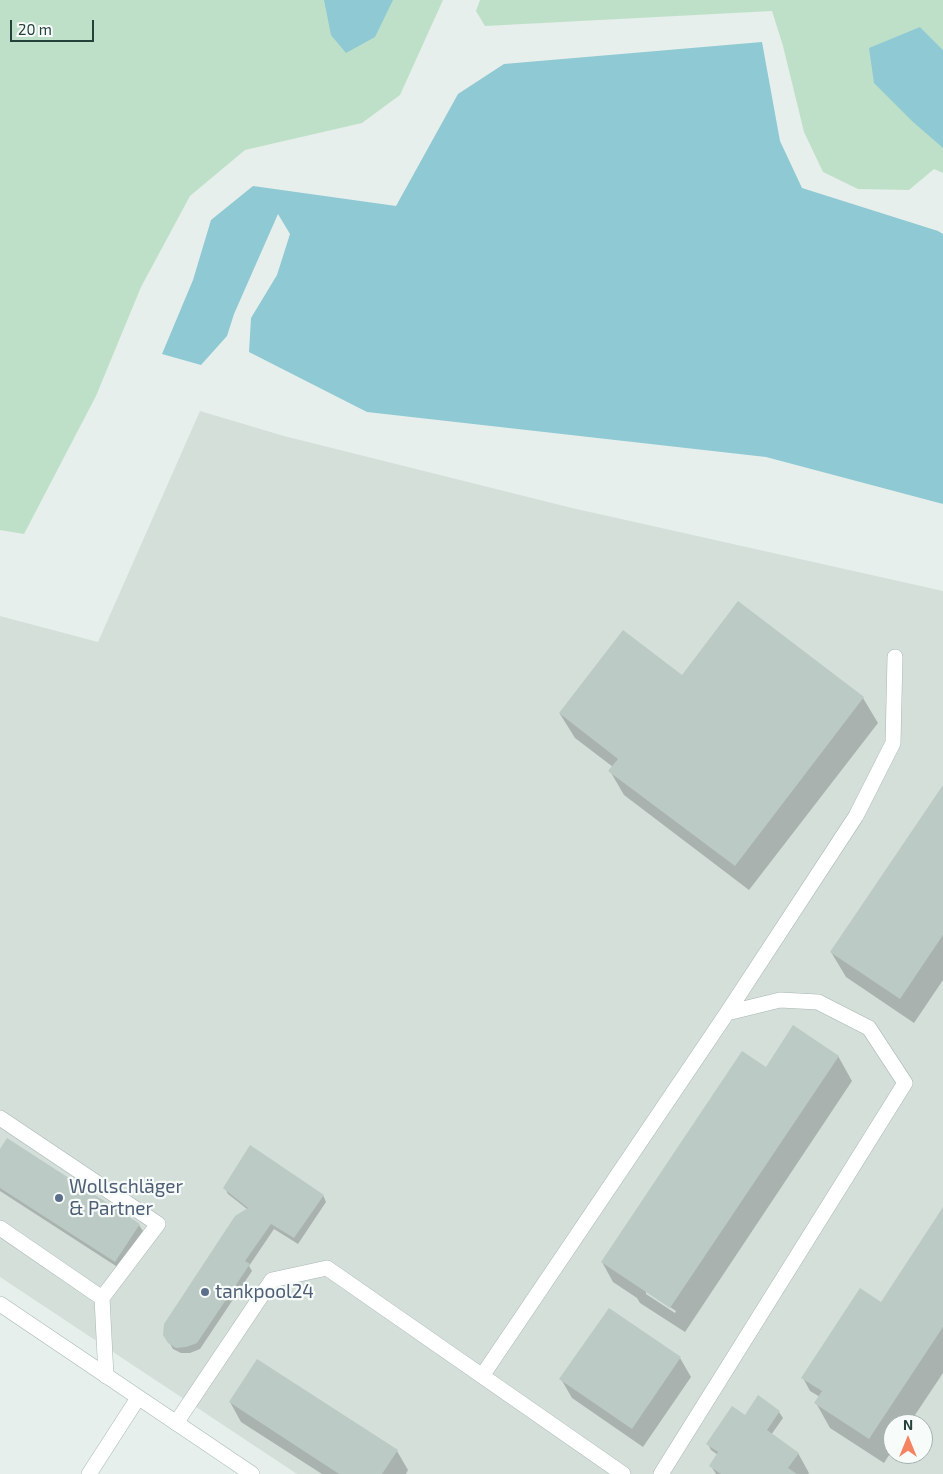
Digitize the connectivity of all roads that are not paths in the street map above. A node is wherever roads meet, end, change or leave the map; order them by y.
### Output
1 (895, 657) dead end
2 (727, 1013) junction
3 (0, 1118) edge
4 (0, 1228) edge
5 (102, 1298) junction
6 (0, 1304) edge
7 (106, 1376) junction
8 (482, 1376) junction
9 (138, 1398) junction
10 (176, 1423) junction
11 (89, 1474) edge
12 (252, 1474) edge
13 (623, 1474) edge
14 (661, 1474) edge

1 - 2 street
2 - 8 street
2 - 14 street
3 - 5 street
4 - 5 street
5 - 7 street
6 - 7 street
7 - 9 street
8 - 10 street
8 - 13 street
9 - 10 street
9 - 11 street
10 - 12 street

